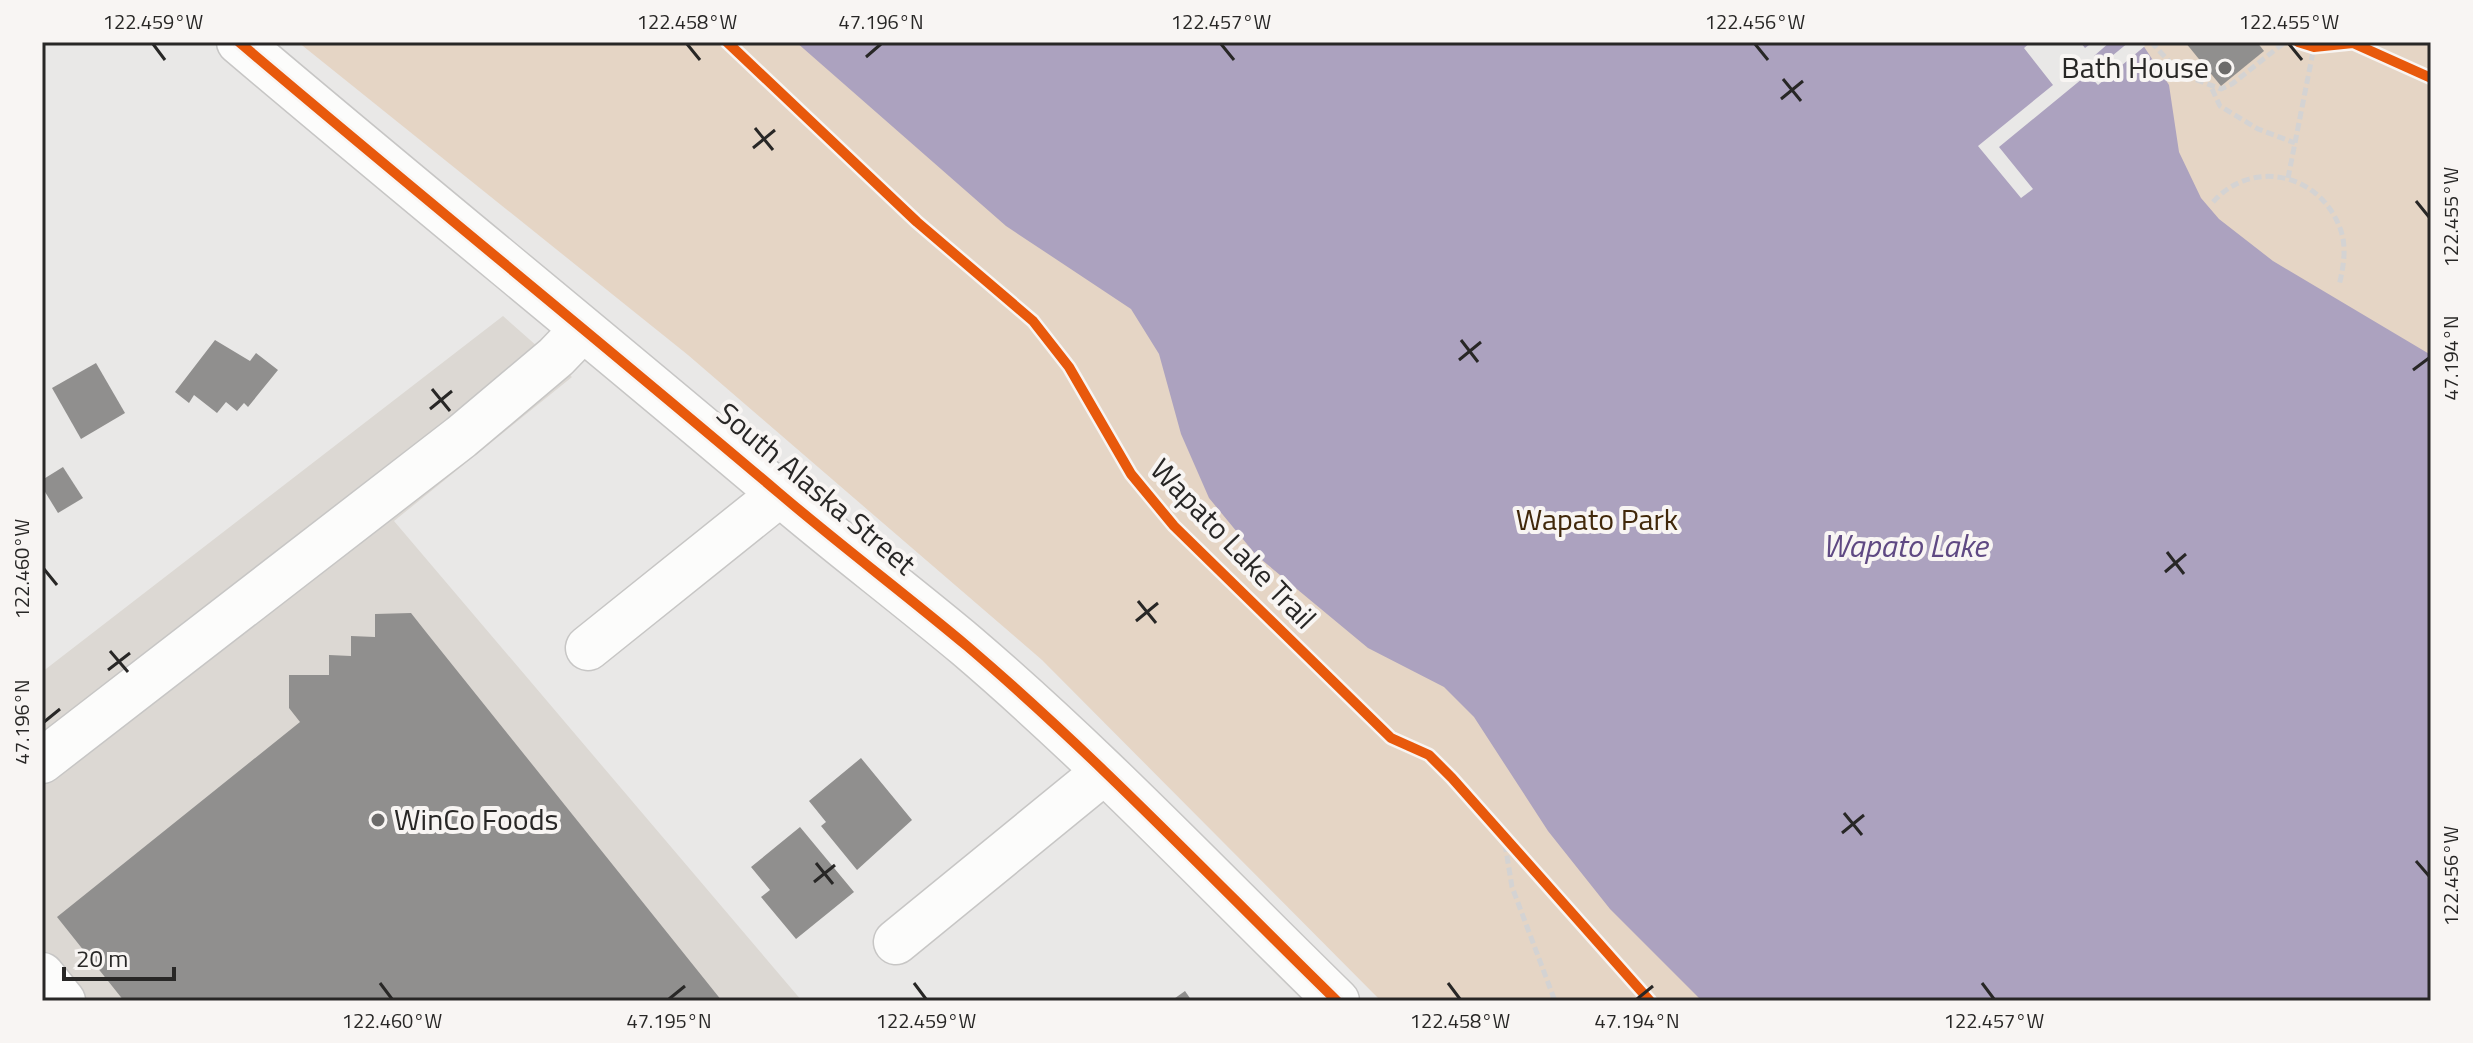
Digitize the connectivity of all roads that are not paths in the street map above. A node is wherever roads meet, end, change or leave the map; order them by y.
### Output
1 (239, 42) edge
2 (581, 331) junction
3 (780, 494) junction
4 (588, 648) dead end
5 (42, 761) edge
6 (1104, 772) junction
7 (896, 942) dead end
8 (42, 975) edge
9 (63, 1001) edge
10 (1337, 1001) edge

1 - 2 street, South Alaska Street
2 - 3 street, South Alaska Street
2 - 5 street
3 - 4 street
3 - 6 street, South Alaska Street
6 - 7 street
6 - 10 street, South Alaska Street
8 - 9 street

